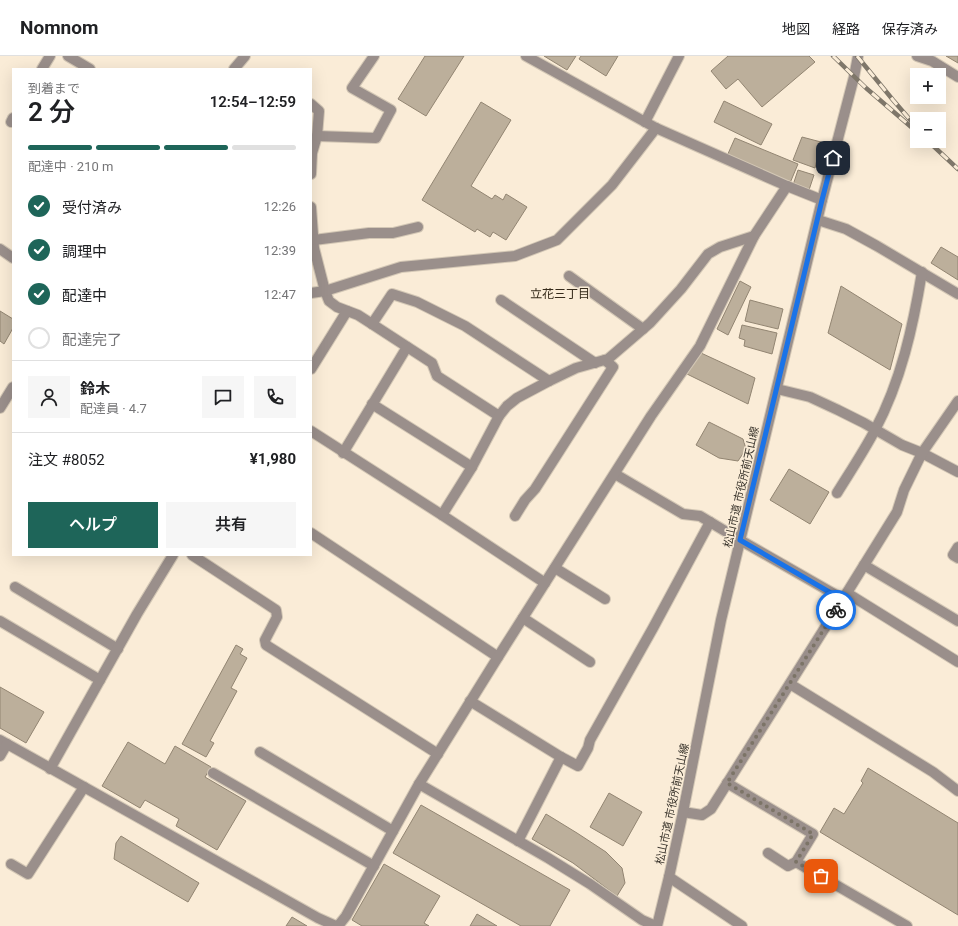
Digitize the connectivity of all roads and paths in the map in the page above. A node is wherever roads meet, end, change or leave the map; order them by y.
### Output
1 (50, 56) edge
2 (68, 56) edge
3 (245, 56) edge
4 (374, 56) edge
5 (526, 56) edge
6 (679, 56) edge
7 (858, 56) edge
8 (918, 56) edge
9 (87, 63) edge
10 (43, 68) edge
11 (235, 68) edge
12 (958, 77) edge
13 (312, 105) edge
14 (645, 122) junction
15 (656, 128) junction
16 (317, 136) junction
17 (312, 153) edge
18 (787, 186) junction
19 (822, 200) junction
20 (312, 218) edge
21 (818, 220) junction
22 (418, 227) dead end
23 (754, 236) junction
24 (314, 240) junction
25 (0, 249) edge
26 (12, 257) edge
27 (922, 272) junction
28 (569, 276) dead end
29 (325, 291) junction
30 (312, 293) edge
31 (958, 294) edge
32 (501, 300) dead end
33 (347, 311) junction
34 (372, 324) junction
35 (643, 329) junction
36 (407, 347) junction
37 (605, 360) junction
38 (595, 363) junction
39 (312, 366) edge
40 (549, 380) junction
41 (777, 389) junction
42 (8, 393) edge
43 (958, 401) edge
44 (372, 404) junction
45 (0, 408) edge
46 (955, 412) edge
47 (499, 416) junction
48 (875, 430) junction
49 (312, 433) edge
50 (343, 452) junction
51 (922, 453) junction
52 (472, 467) junction
53 (958, 472) edge
54 (615, 474) junction
55 (838, 493) dead end
56 (442, 515) junction
57 (515, 516) dead end
58 (710, 522) junction
59 (312, 534) edge
60 (740, 540) junction
61 (958, 547) edge
62 (172, 556) edge
63 (194, 556) edge
64 (958, 558) edge
65 (864, 565) junction
66 (555, 568) junction
67 (546, 583) junction
68 (15, 587) dead end
69 (845, 596) junction
70 (605, 599) dead end
71 (523, 618) junction
72 (0, 621) edge
73 (958, 621) edge
74 (118, 649) junction
75 (498, 658) junction
76 (590, 662) dead end
77 (958, 662) edge
78 (100, 680) junction
79 (790, 684) junction
80 (470, 702) junction
81 (3, 742) edge
82 (260, 752) dead end
83 (438, 754) junction
84 (0, 756) edge
85 (561, 757) junction
86 (50, 769) junction
87 (213, 773) dead end
88 (727, 783) junction
89 (419, 784) junction
90 (84, 787) junction
91 (958, 791) edge
92 (683, 812) junction
93 (393, 831) junction
94 (518, 841) junction
95 (768, 853) dead end
96 (796, 862) junction
97 (11, 864) dead end
98 (374, 866) junction
99 (669, 877) junction
100 (337, 926) edge
101 (656, 926) edge
102 (742, 926) edge
103 (907, 926) edge

1 - 10 street
2 - 9 street
3 - 11 street
4 - 16 street
5 - 14 street
6 - 14 street
7 - 19 street, 松山市道 市役所前天山線
8 - 12 street
13 - 16 street
14 - 15 street
15 - 18 street
15 - 29 street
16 - 17 street
18 - 19 street
18 - 23 street
19 - 21 street, 松山市道 市役所前天山線
20 - 24 street
21 - 27 street
21 - 41 street, 松山市道 市役所前天山線
22 - 24 street
23 - 35 street
23 - 54 street
24 - 29 street
25 - 26 street
27 - 31 street
27 - 48 street
28 - 35 street
29 - 30 street
29 - 33 street
32 - 38 street
33 - 34 street
33 - 39 street
34 - 36 street
34 - 40 street
35 - 37 street
36 - 44 street
36 - 47 street
37 - 38 street
37 - 57 street
38 - 40 street
40 - 47 street
41 - 48 street
41 - 60 street, 松山市道 市役所前天山線
42 - 45 street
43 - 46 street
44 - 50 street
44 - 52 street
46 - 51 street
47 - 52 street
48 - 51 street
48 - 55 street
49 - 50 street
50 - 56 street
51 - 53 street
51 - 65 street
52 - 56 street
54 - 58 street
54 - 66 street
56 - 67 street
58 - 60 street
58 - 85 street
59 - 75 street
60 - 69 street
60 - 92 street, 松山市道 市役所前天山線
61 - 64 street
62 - 74 street
63 - 83 street
65 - 69 street
65 - 73 street
66 - 67 street
66 - 70 street
67 - 71 street
68 - 74 street
69 - 77 street
69 - 79 street
71 - 75 street
71 - 76 street
72 - 78 street
74 - 78 street
75 - 80 street
78 - 86 street
79 - 88 street
79 - 91 street
80 - 83 street
80 - 85 street
81 - 84 street
81 - 86 street
82 - 93 street
83 - 89 street
85 - 94 street
86 - 90 street
87 - 98 street
88 - 92 street
88 - 96 street
89 - 93 street
89 - 94 street
90 - 97 street
90 - 100 street
92 - 99 street, 松山市道 市役所前天山線
93 - 98 street
94 - 101 street
95 - 96 street
96 - 103 street
98 - 100 street
99 - 101 street, 松山市道 市役所前天山線
99 - 102 street

